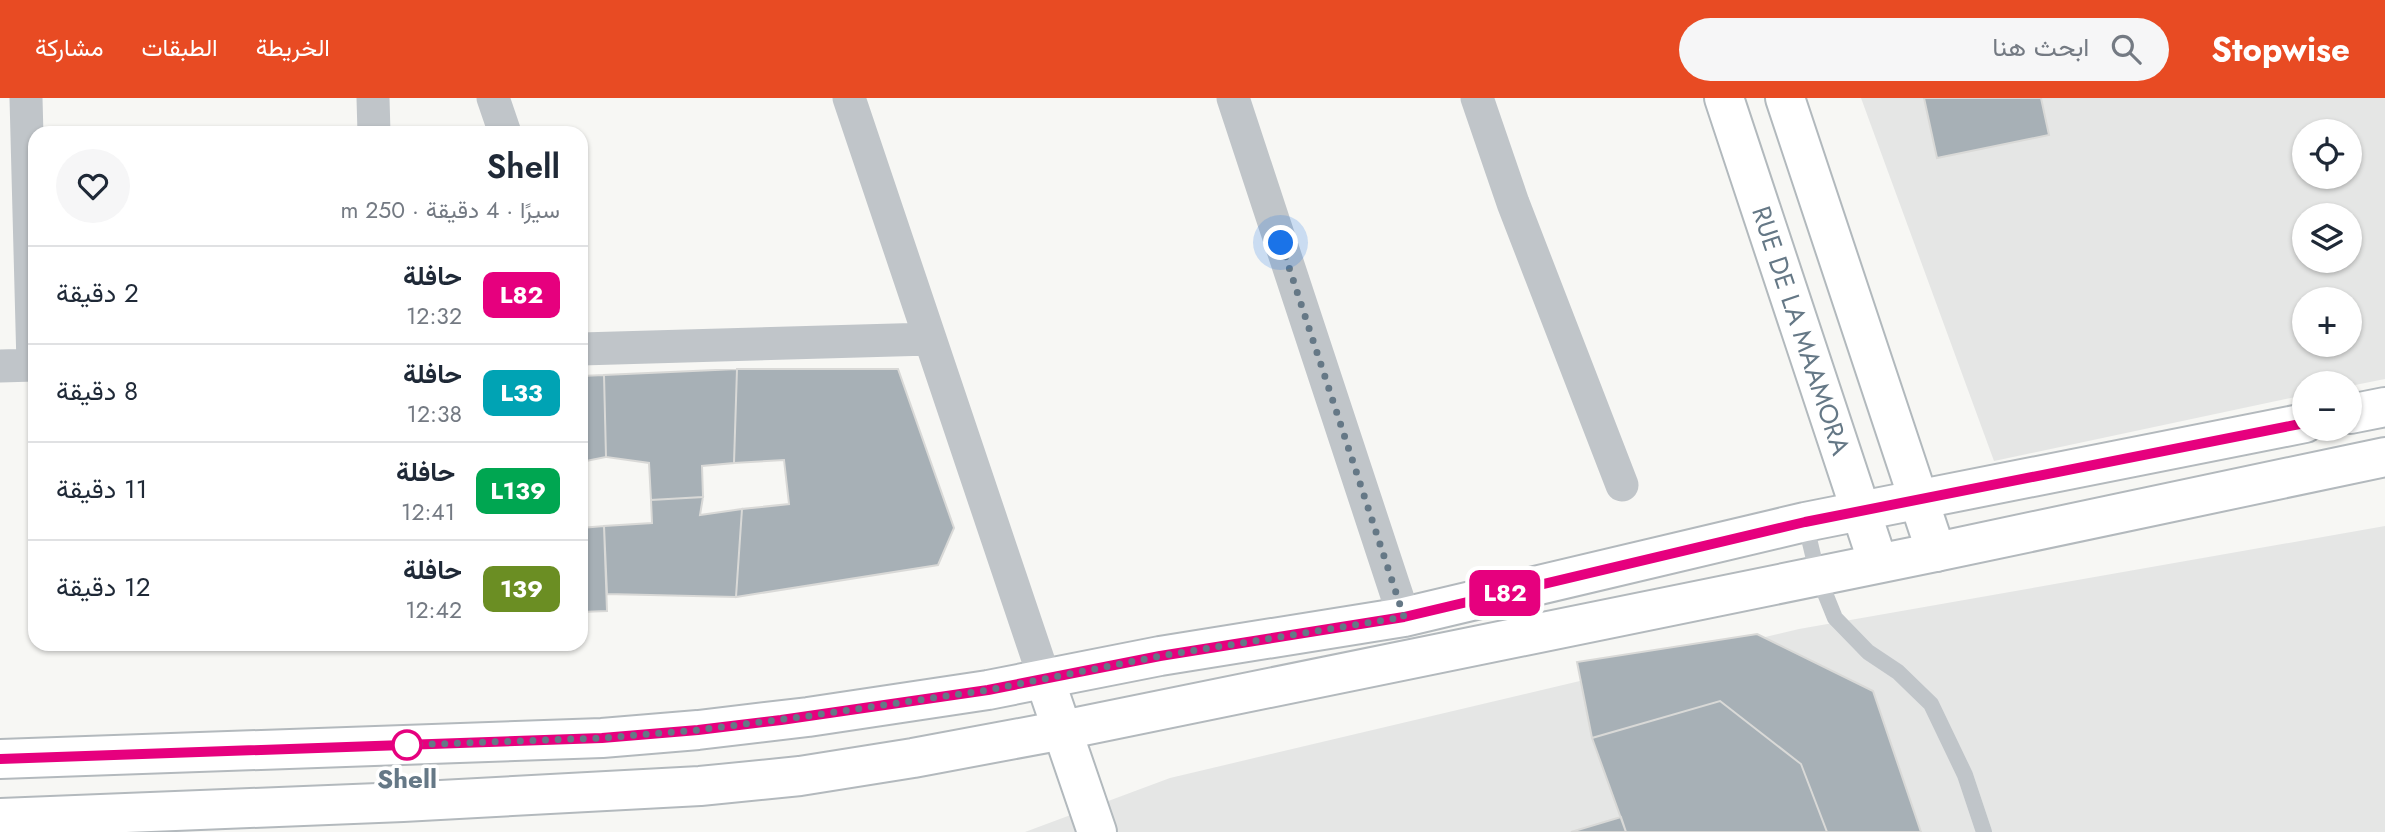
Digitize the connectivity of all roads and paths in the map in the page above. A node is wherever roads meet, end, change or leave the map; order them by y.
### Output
1 (26, 98) edge
2 (373, 98) edge
3 (493, 98) edge
4 (849, 98) edge
5 (1233, 98) edge
6 (1477, 98) edge
7 (1724, 98) edge
8 (1785, 98) edge
9 (374, 126) edge
10 (503, 126) edge
11 (28, 165) edge
12 (930, 339) junction
13 (588, 349) edge
14 (28, 365) edge
15 (0, 366) edge
16 (2385, 407) edge
17 (2362, 412) edge
18 (2292, 426) edge
19 (2385, 457) edge
20 (1622, 485) dead end
21 (1919, 499) junction
22 (1860, 510) junction
23 (1805, 522) junction
24 (1936, 552) junction
25 (1878, 563) junction
26 (1818, 576) junction
27 (1404, 617) junction
28 (1045, 680) junction
29 (1062, 730) junction
30 (0, 759) edge
31 (0, 818) edge
32 (1097, 832) edge
33 (1984, 832) edge

1 - 11 street
2 - 9 street
3 - 10 street
4 - 12 street
5 - 27 street
6 - 20 street
7 - 22 main road, RUE DE LA MAAMORA
8 - 21 main road
12 - 13 street
12 - 28 street
14 - 15 street
16 - 17 main road
18 - 21 main road
19 - 24 main road
21 - 22 main road
21 - 24 main road
22 - 23 main road
22 - 25 main road, RUE DE LA MAAMORA
23 - 26 lane
23 - 27 main road
24 - 25 main road
25 - 26 main road
26 - 29 main road
26 - 33 lane
27 - 28 main road
28 - 29 main road
28 - 30 main road
29 - 31 main road
29 - 32 main road

